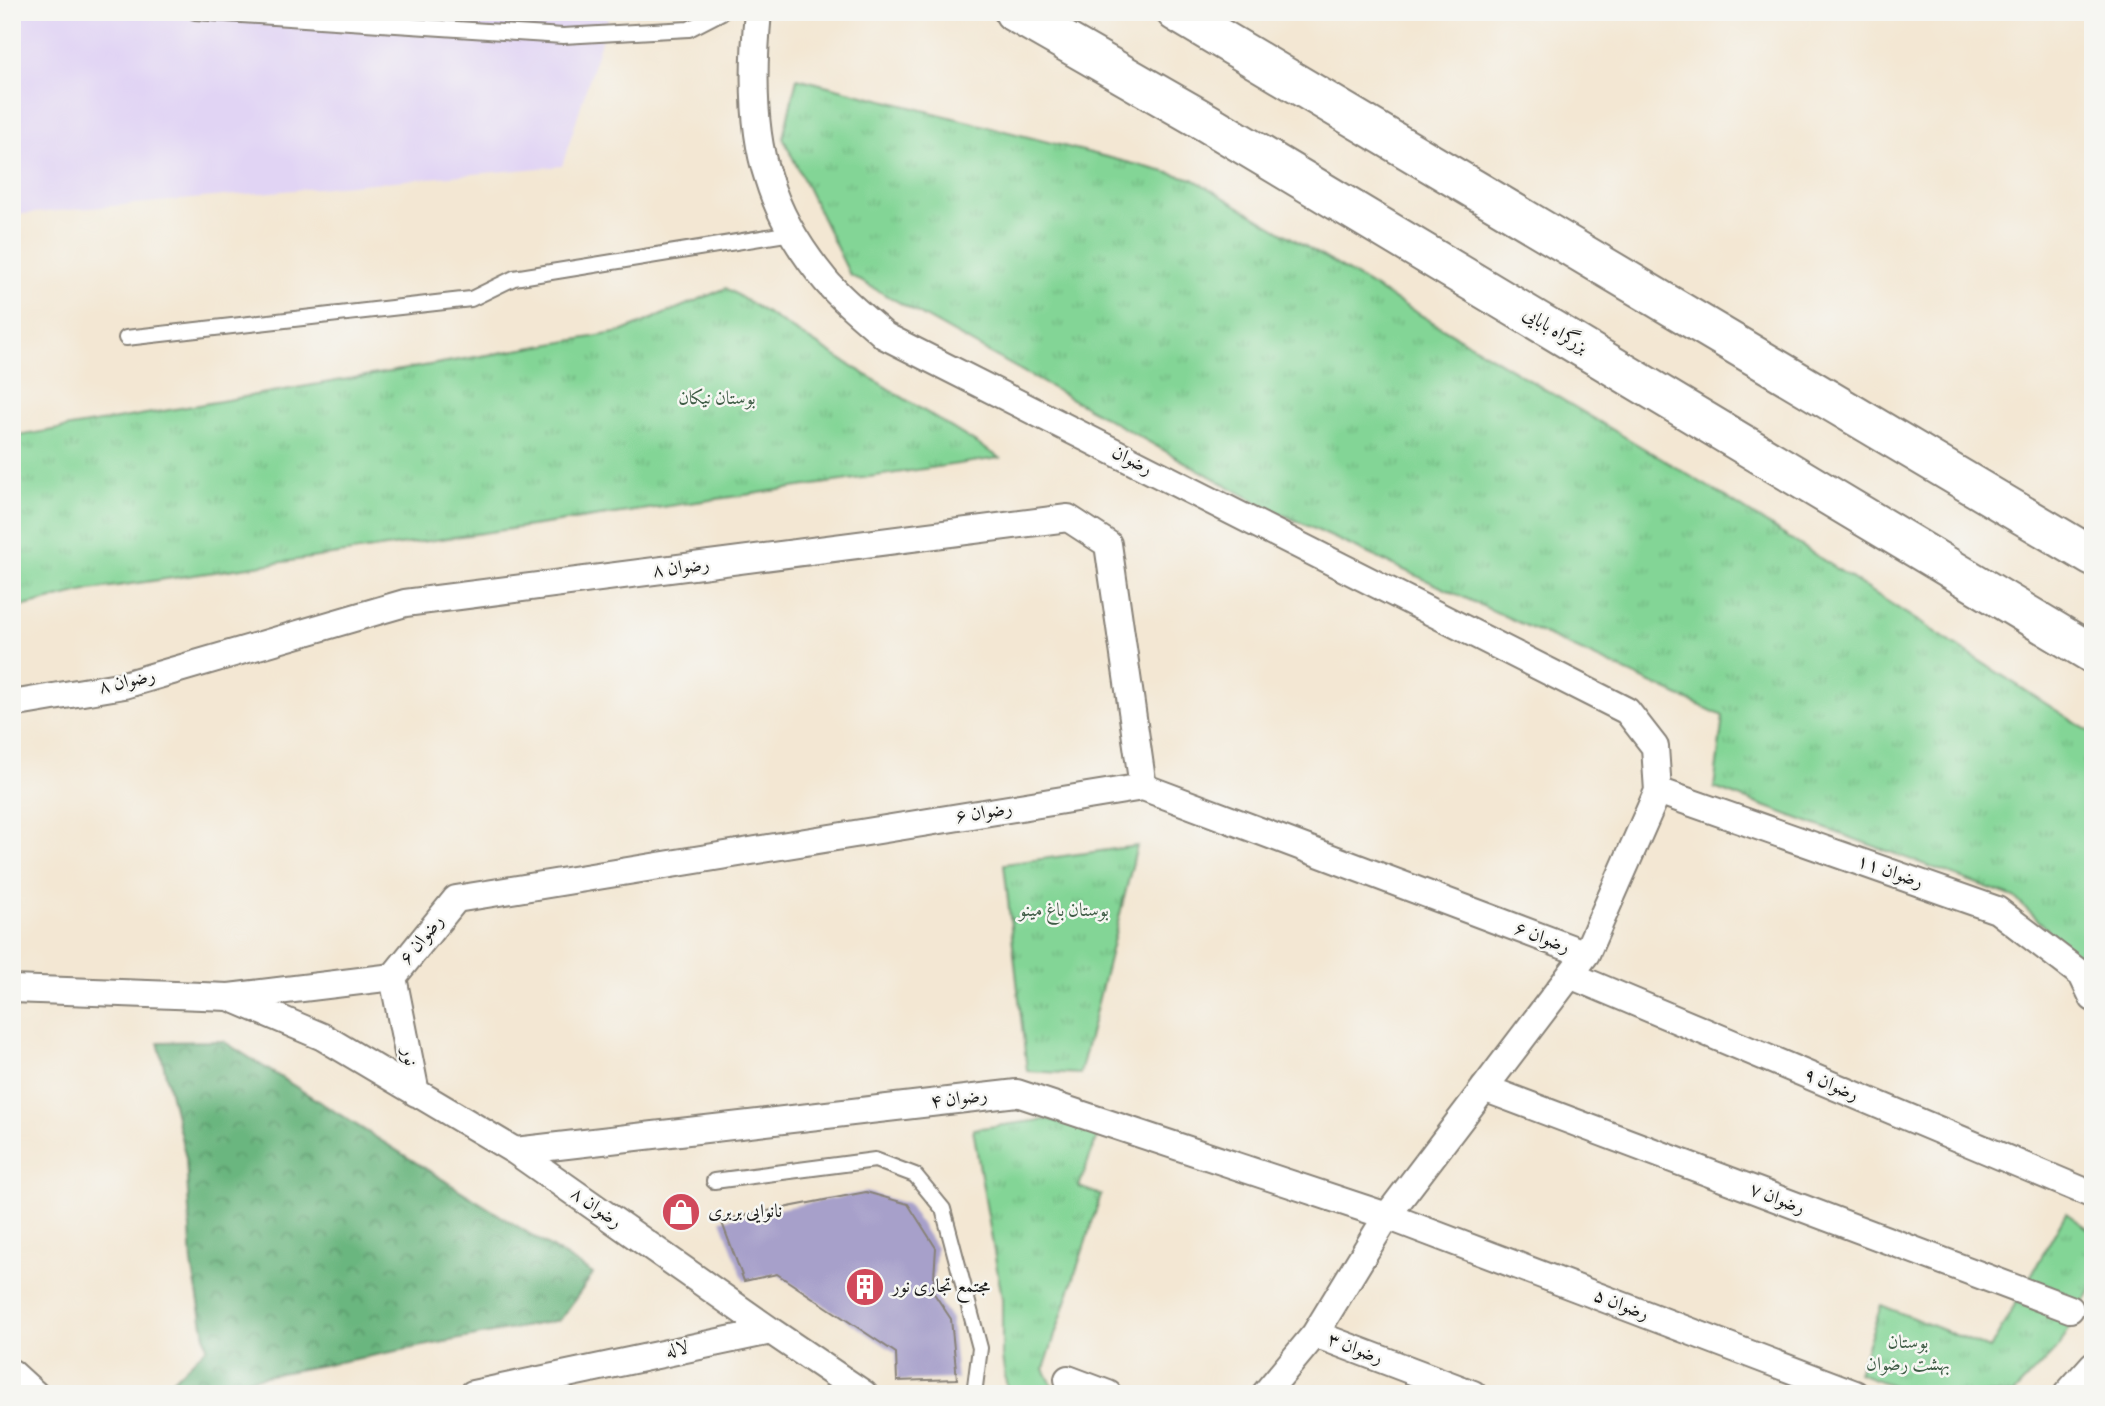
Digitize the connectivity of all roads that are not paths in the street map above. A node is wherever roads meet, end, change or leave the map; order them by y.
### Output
1 (195, 12) edge
2 (722, 12) edge
3 (758, 12) edge
4 (1014, 12) edge
5 (1176, 12) edge
6 (793, 233) junction
7 (126, 338) dead end
8 (2044, 528) junction
9 (2093, 550) edge
10 (2093, 557) edge
11 (2093, 654) edge
12 (12, 704) edge
13 (1143, 787) junction
14 (1658, 791) junction
15 (1578, 965) junction
16 (393, 977) junction
17 (12, 989) edge
18 (229, 997) junction
19 (2093, 998) edge
20 (1484, 1088) junction
21 (416, 1093) junction
22 (515, 1151) junction
23 (714, 1181) dead end
24 (2093, 1195) edge
25 (1387, 1216) junction
26 (2070, 1309) dead end
27 (771, 1331) junction
28 (1315, 1334) junction
29 (2093, 1365) edge
30 (12, 1373) edge
31 (1068, 1380) dead end
32 (35, 1394) edge
33 (473, 1394) edge
34 (864, 1394) edge
35 (974, 1394) edge
36 (1108, 1394) edge
37 (1265, 1394) edge
38 (1473, 1394) edge
39 (1854, 1394) edge
40 (2067, 1394) edge

1 - 2 lane
3 - 6 street, رضوان
4 - 11 highway, بزرگراه بابایی
5 - 8 highway
6 - 7 lane
6 - 14 street, رضوان
8 - 9 highway
8 - 10 highway
12 - 13 street, رضوان ۸
13 - 15 street, رضوان ۶
13 - 16 street, رضوان ۶
14 - 15 street
14 - 19 street, رضوان ۱۱
15 - 20 street
15 - 24 street, رضوان ۹
16 - 18 street
16 - 21 street, نور
17 - 18 street
18 - 21 street, نور
20 - 25 street
20 - 26 street, رضوان ۷
21 - 22 street, رضوان ۸
22 - 25 street, رضوان ۴
22 - 27 street, رضوان ۸
23 - 35 lane
25 - 28 street
25 - 39 street, رضوان ۵
27 - 33 street, لاله
27 - 34 street
28 - 37 street
28 - 38 street, رضوان ۳
29 - 40 street
30 - 32 street
31 - 36 street

